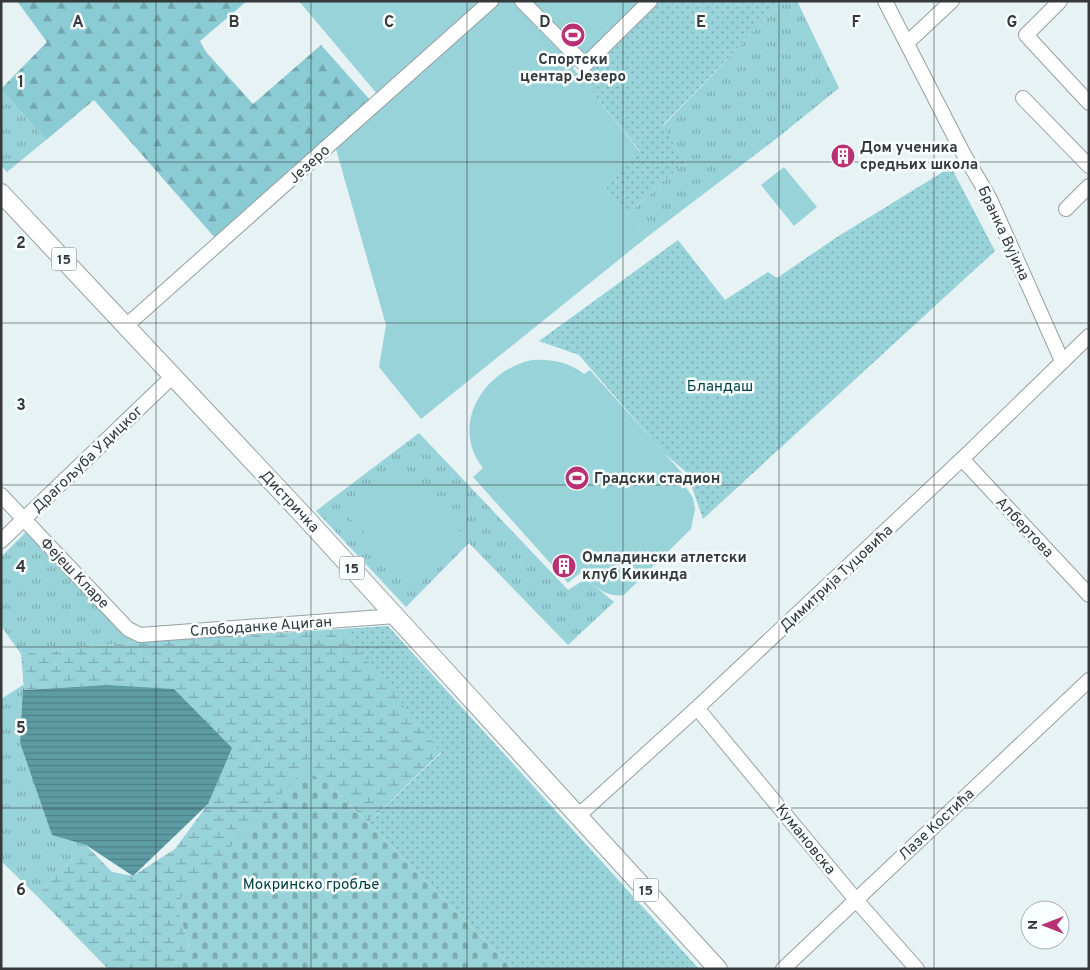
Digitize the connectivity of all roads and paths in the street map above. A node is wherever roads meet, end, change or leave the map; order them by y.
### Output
1 (491, 1) edge
2 (522, 1) edge
3 (650, 1) edge
4 (885, 1) edge
5 (952, 1) edge
6 (1058, 3) edge
7 (907, 43) junction
8 (1023, 98) dead end
9 (1089, 103) edge
10 (1089, 166) edge
11 (1089, 186) edge
12 (1, 193) edge
13 (1066, 209) dead end
14 (127, 326) junction
15 (1089, 336) edge
16 (1062, 361) junction
17 (173, 376) junction
18 (962, 459) junction
19 (1, 495) edge
20 (24, 519) junction
21 (1, 541) edge
22 (1089, 595) edge
23 (396, 616) junction
24 (128, 629) joint
25 (1089, 680) edge
26 (698, 708) junction
27 (577, 814) junction
28 (856, 900) junction
29 (718, 969) edge
30 (784, 969) edge
31 (917, 969) edge

1 - 14 street, Језеро
2 - 3 street
4 - 7 street, Бранка Вујина
5 - 7 street
6 - 9 street
7 - 16 street, Бранка Вујина
8 - 10 street
11 - 13 street
12 - 14 main road, Дистричка / 15
14 - 17 main road, Дистричка / 15
15 - 16 street, Димитрија Туцовића
16 - 18 street, Димитрија Туцовића
17 - 20 street, Драгољуба Удицког
17 - 23 main road, Дистричка / 15
18 - 22 street, Албертова
18 - 26 street, Димитрија Туцовића
19 - 20 street, Фејеш Кларе
20 - 21 street, Драгољуба Удицког
20 - 24 street, Фејеш Кларе
23 - 24 street, Слободанке Ациган
23 - 27 main road, Дистричка / 15
25 - 28 street, Лазе Костића
26 - 27 street, Димитрија Туцовића
26 - 28 street, Кумановска
27 - 29 main road, 15
28 - 30 street, Лазе Костића
28 - 31 street, Кумановска

